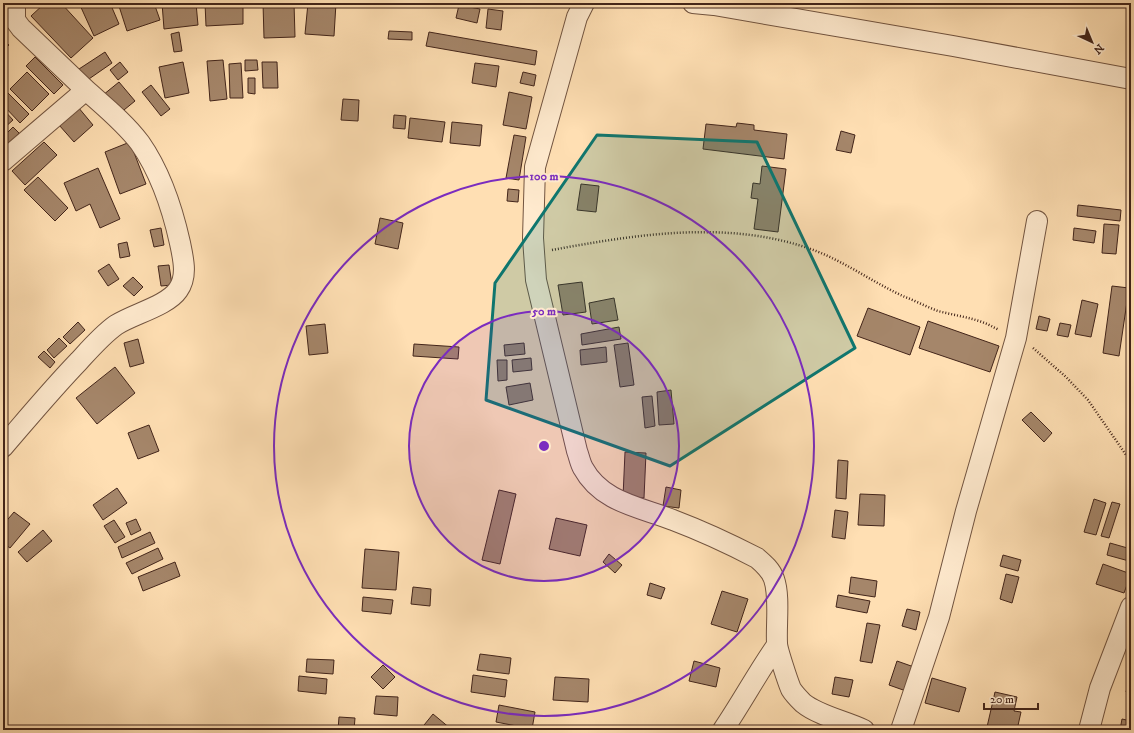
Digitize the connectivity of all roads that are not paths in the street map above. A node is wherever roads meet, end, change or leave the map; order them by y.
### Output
1 (15, 3) edge
2 (584, 3) edge
3 (693, 3) edge
4 (1131, 79) edge
5 (86, 90) junction
6 (3, 161) edge
7 (1037, 221) dead end
8 (3, 447) edge
9 (1131, 607) edge
10 (777, 645) junction
11 (723, 730) edge
12 (864, 730) edge
13 (901, 730) edge
14 (1089, 730) edge

1 - 5 street
2 - 10 street
3 - 4 street
5 - 6 street
5 - 8 street
7 - 13 street
9 - 14 street
10 - 11 street
10 - 12 street

